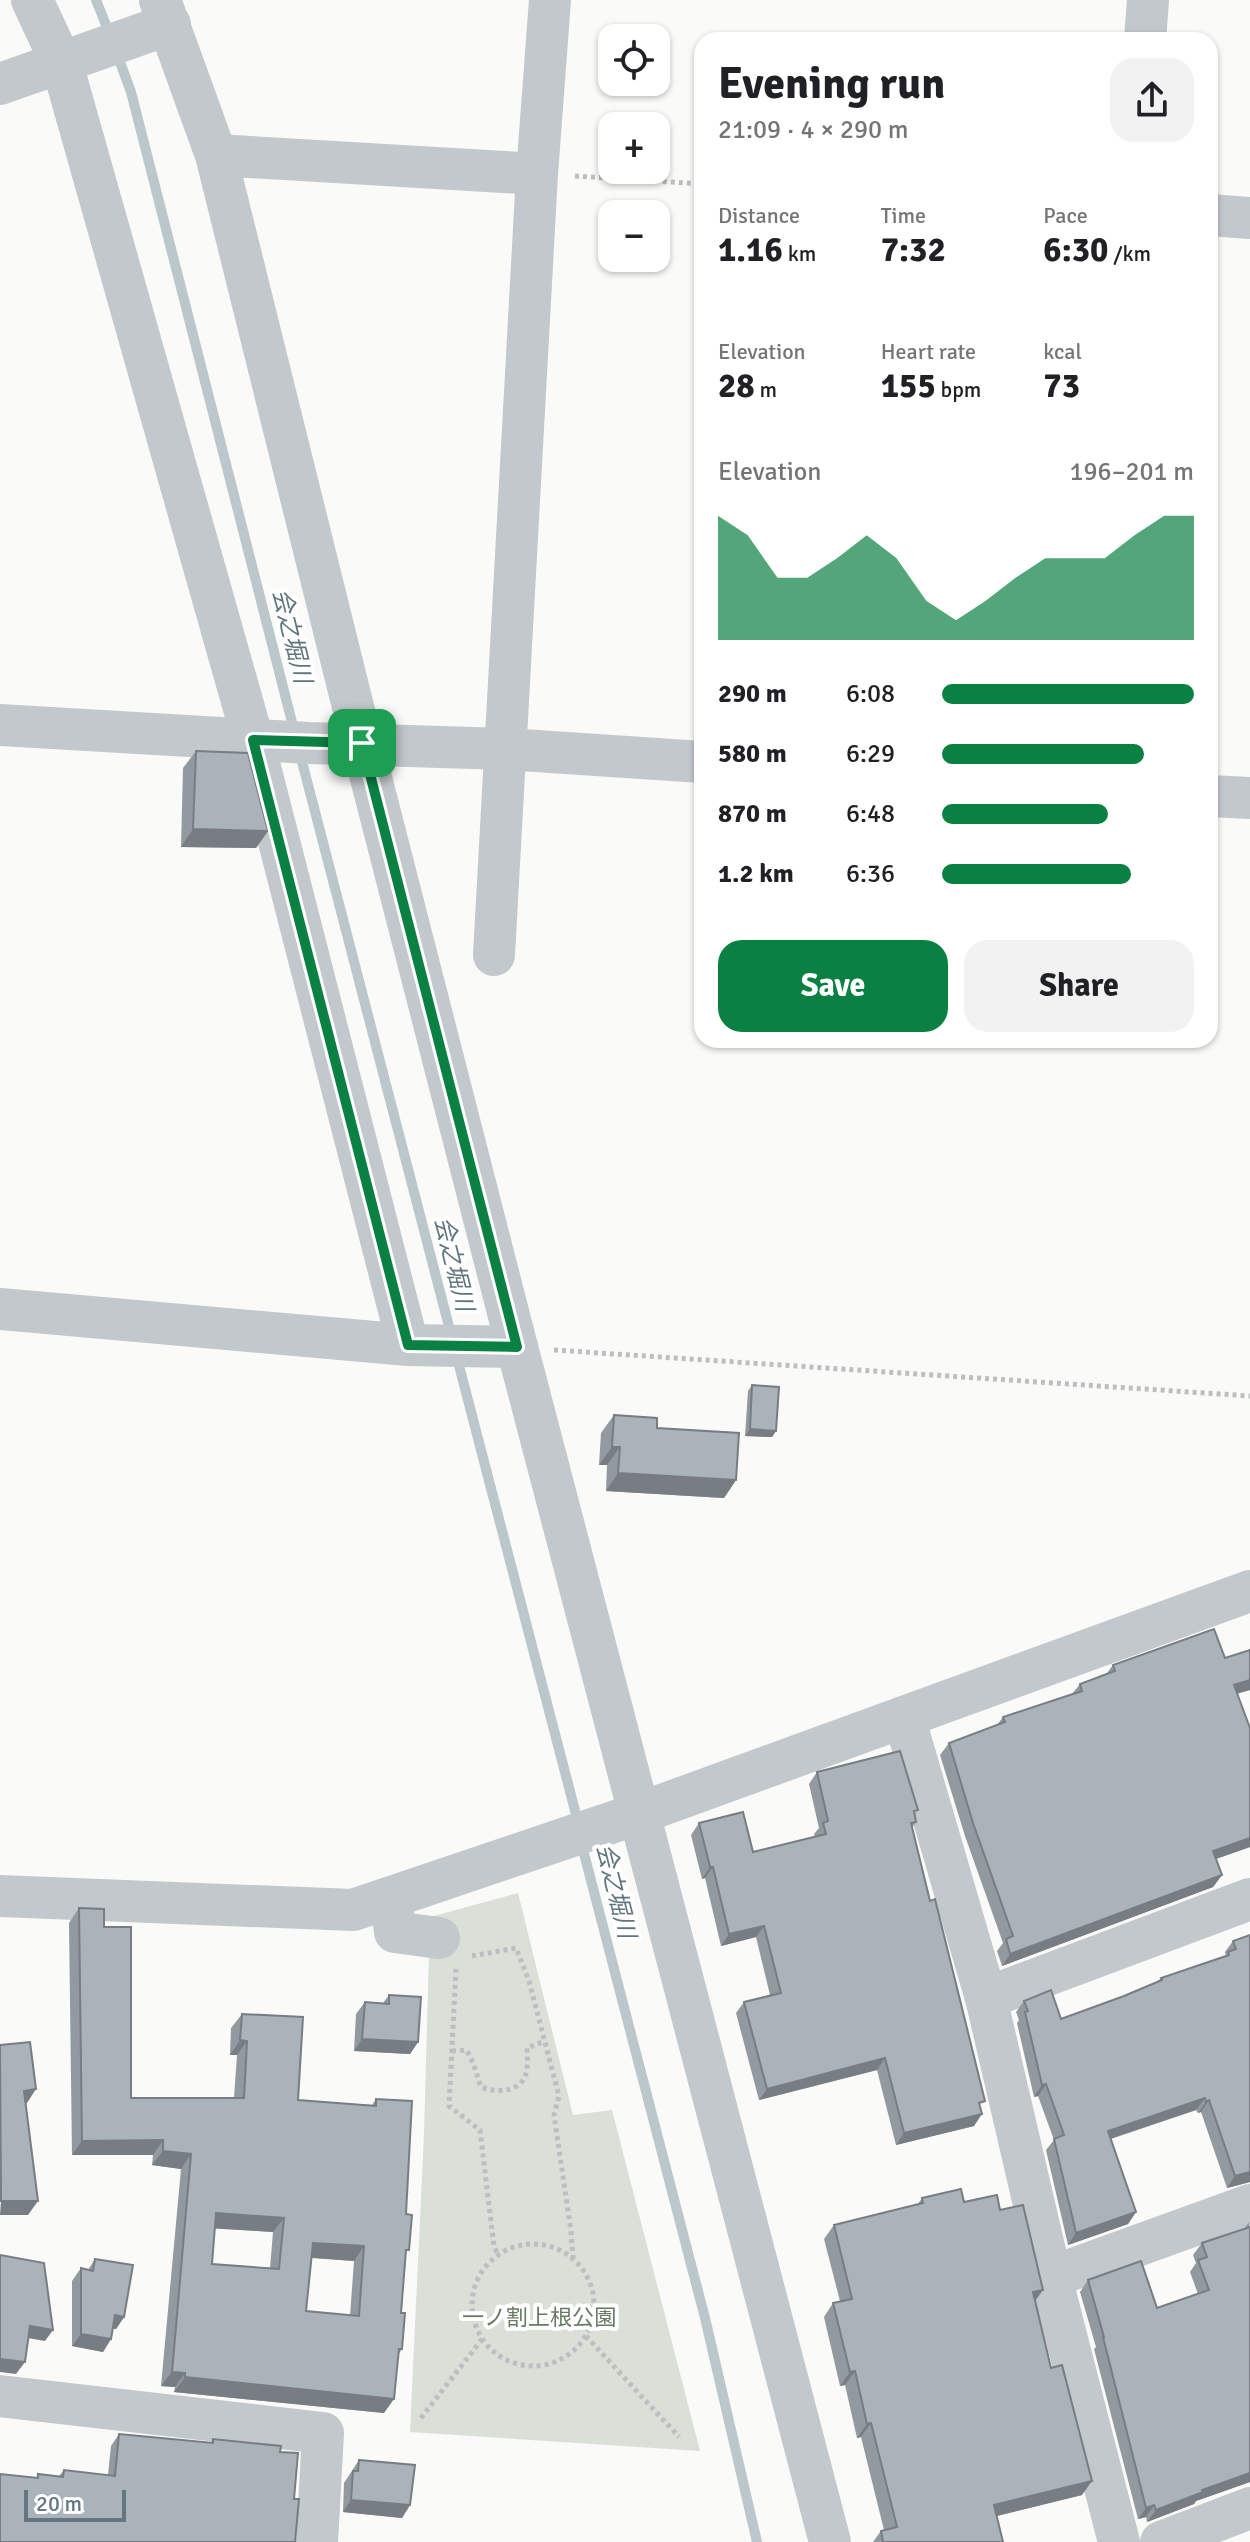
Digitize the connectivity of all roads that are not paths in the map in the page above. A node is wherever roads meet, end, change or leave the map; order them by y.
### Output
1 (32, 0) edge
2 (550, 0) edge
3 (1148, 0) edge
4 (165, 12) edge
5 (1146, 32) edge
6 (69, 61) junction
7 (0, 84) edge
8 (216, 155) junction
9 (537, 174) junction
10 (1218, 216) edge
11 (1250, 218) edge
12 (0, 725) edge
13 (253, 740) junction
14 (362, 743) junction
15 (506, 749) junction
16 (694, 761) edge
17 (1218, 796) edge
18 (1250, 798) edge
19 (494, 955) dead end
20 (0, 1309) edge
21 (408, 1345) junction
22 (517, 1347) junction
23 (1250, 1591) edge
24 (904, 1717) junction
25 (622, 1819) junction
26 (0, 1896) edge
27 (391, 1898) junction
28 (1250, 1899) edge
29 (456, 1951) road end
30 (986, 1998) junction
31 (1247, 2213) edge
32 (1051, 2277) junction
33 (0, 2396) edge
34 (1250, 2508) edge
35 (317, 2542) edge
36 (830, 2542) edge
37 (1119, 2542) edge
38 (1161, 2542) edge

1 - 6 street
2 - 9 street
3 - 5 street
4 - 6 street
4 - 8 street
6 - 7 street
6 - 13 street
8 - 9 street
8 - 14 street
9 - 15 street
10 - 11 street
12 - 13 street
13 - 14 street
13 - 21 street
14 - 15 street
14 - 22 street
15 - 16 street
15 - 19 street
17 - 18 street
20 - 21 street
21 - 22 street
22 - 25 street
23 - 24 street
24 - 25 street
24 - 30 street
25 - 27 street
25 - 36 street
26 - 27 street
27 - 29 street
28 - 30 street
30 - 32 street
31 - 32 street
32 - 37 street
33 - 35 street
34 - 38 street

